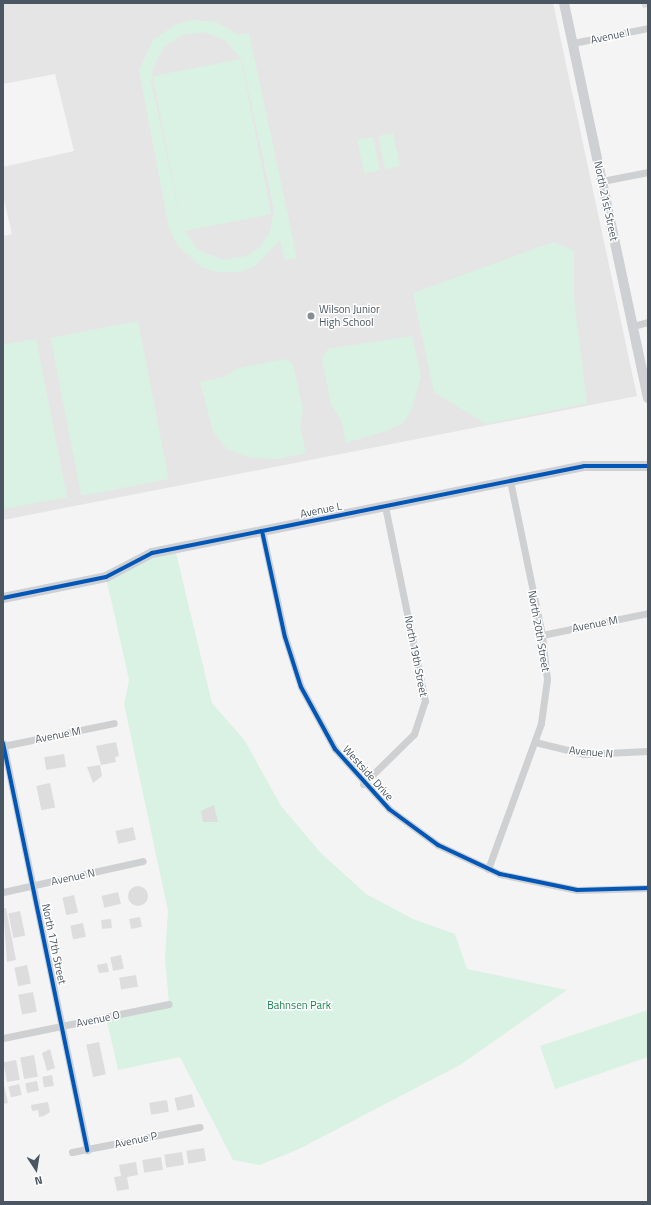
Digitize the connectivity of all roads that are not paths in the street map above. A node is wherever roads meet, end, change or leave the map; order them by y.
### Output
1 (564, 3) edge
2 (648, 28) edge
3 (573, 44) junction
4 (648, 172) edge
5 (602, 181) junction
6 (648, 322) edge
7 (633, 326) junction
8 (648, 398) edge
9 (648, 466) edge
10 (510, 481) junction
11 (385, 506) junction
12 (262, 530) junction
13 (3, 598) edge
14 (648, 613) edge
15 (542, 635) junction
16 (114, 723) dead end
17 (536, 742) junction
18 (3, 745) edge
19 (648, 751) edge
20 (363, 784) junction
21 (143, 861) dead end
22 (488, 869) junction
23 (32, 886) junction
24 (648, 888) edge
25 (3, 892) edge
26 (169, 1004) dead end
27 (62, 1026) junction
28 (3, 1038) edge
29 (200, 1126) dead end
30 (87, 1150) junction
31 (72, 1152) dead end

1 - 3 street, North 21st Street
2 - 3 street, Avenue I
3 - 5 street, North 21st Street
4 - 5 street
5 - 7 street, North 21st Street
6 - 7 street
7 - 8 street, North 21st Street
9 - 10 street, Avenue L
10 - 11 street, Avenue L
10 - 15 street, North 20th Street
11 - 12 street, Avenue L
11 - 20 street, North 19th Street
12 - 13 street, Avenue L
12 - 20 street, Westside Drive
14 - 15 street, Avenue M
15 - 17 street, North 20th Street
16 - 18 street, Avenue M
17 - 19 street, Avenue N
17 - 22 street, North 20th Street
18 - 23 street, North 17th Street
20 - 22 street, Westside Drive
21 - 23 street, Avenue N
22 - 24 street, Westside Drive
23 - 25 street, Avenue N
23 - 27 street, North 17th Street
26 - 27 street, Avenue O
27 - 28 street, Avenue O
27 - 30 street, North 17th Street
29 - 30 street, Avenue P
30 - 31 street, Avenue P

